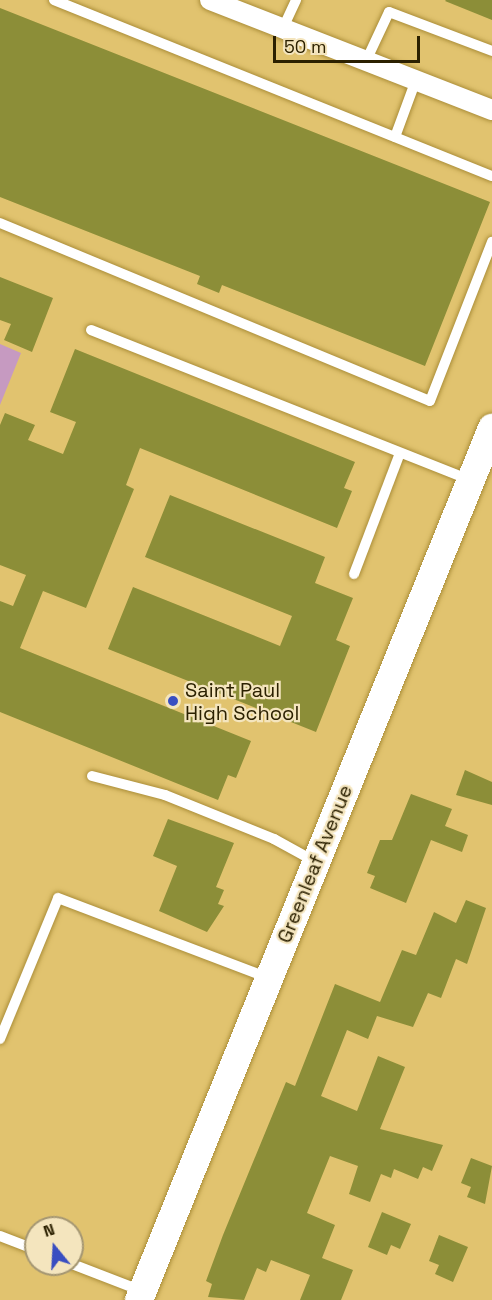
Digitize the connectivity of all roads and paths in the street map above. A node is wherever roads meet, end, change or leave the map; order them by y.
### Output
1 (54, 0) edge
2 (210, 0) edge
3 (296, 0) edge
4 (283, 28) junction
5 (492, 51) edge
6 (366, 61) junction
7 (416, 80) junction
8 (492, 110) edge
9 (395, 137) junction
10 (492, 176) edge
11 (0, 223) edge
12 (492, 242) edge
13 (91, 330) dead end
14 (492, 428) edge
15 (400, 453) junction
16 (480, 469) edge
17 (354, 574) dead end
18 (92, 776) dead end
19 (316, 862) junction
20 (269, 978) junction
21 (0, 1039) edge
22 (0, 1236) edge
23 (24, 1245) edge
24 (84, 1269) edge
25 (141, 1296) edge

1 - 9 lane
2 - 4 street
3 - 4 lane
4 - 6 street
5 - 6 lane
6 - 7 street
7 - 8 street
7 - 9 lane
9 - 10 lane
11 - 12 lane
13 - 15 lane
14 - 16 main road, Greenleaf Avenue
15 - 16 lane
15 - 17 lane
16 - 19 main road, Greenleaf Avenue
18 - 19 lane
19 - 20 main road, Greenleaf Avenue
20 - 21 lane
20 - 25 main road, Greenleaf Avenue
22 - 23 lane
24 - 25 lane

